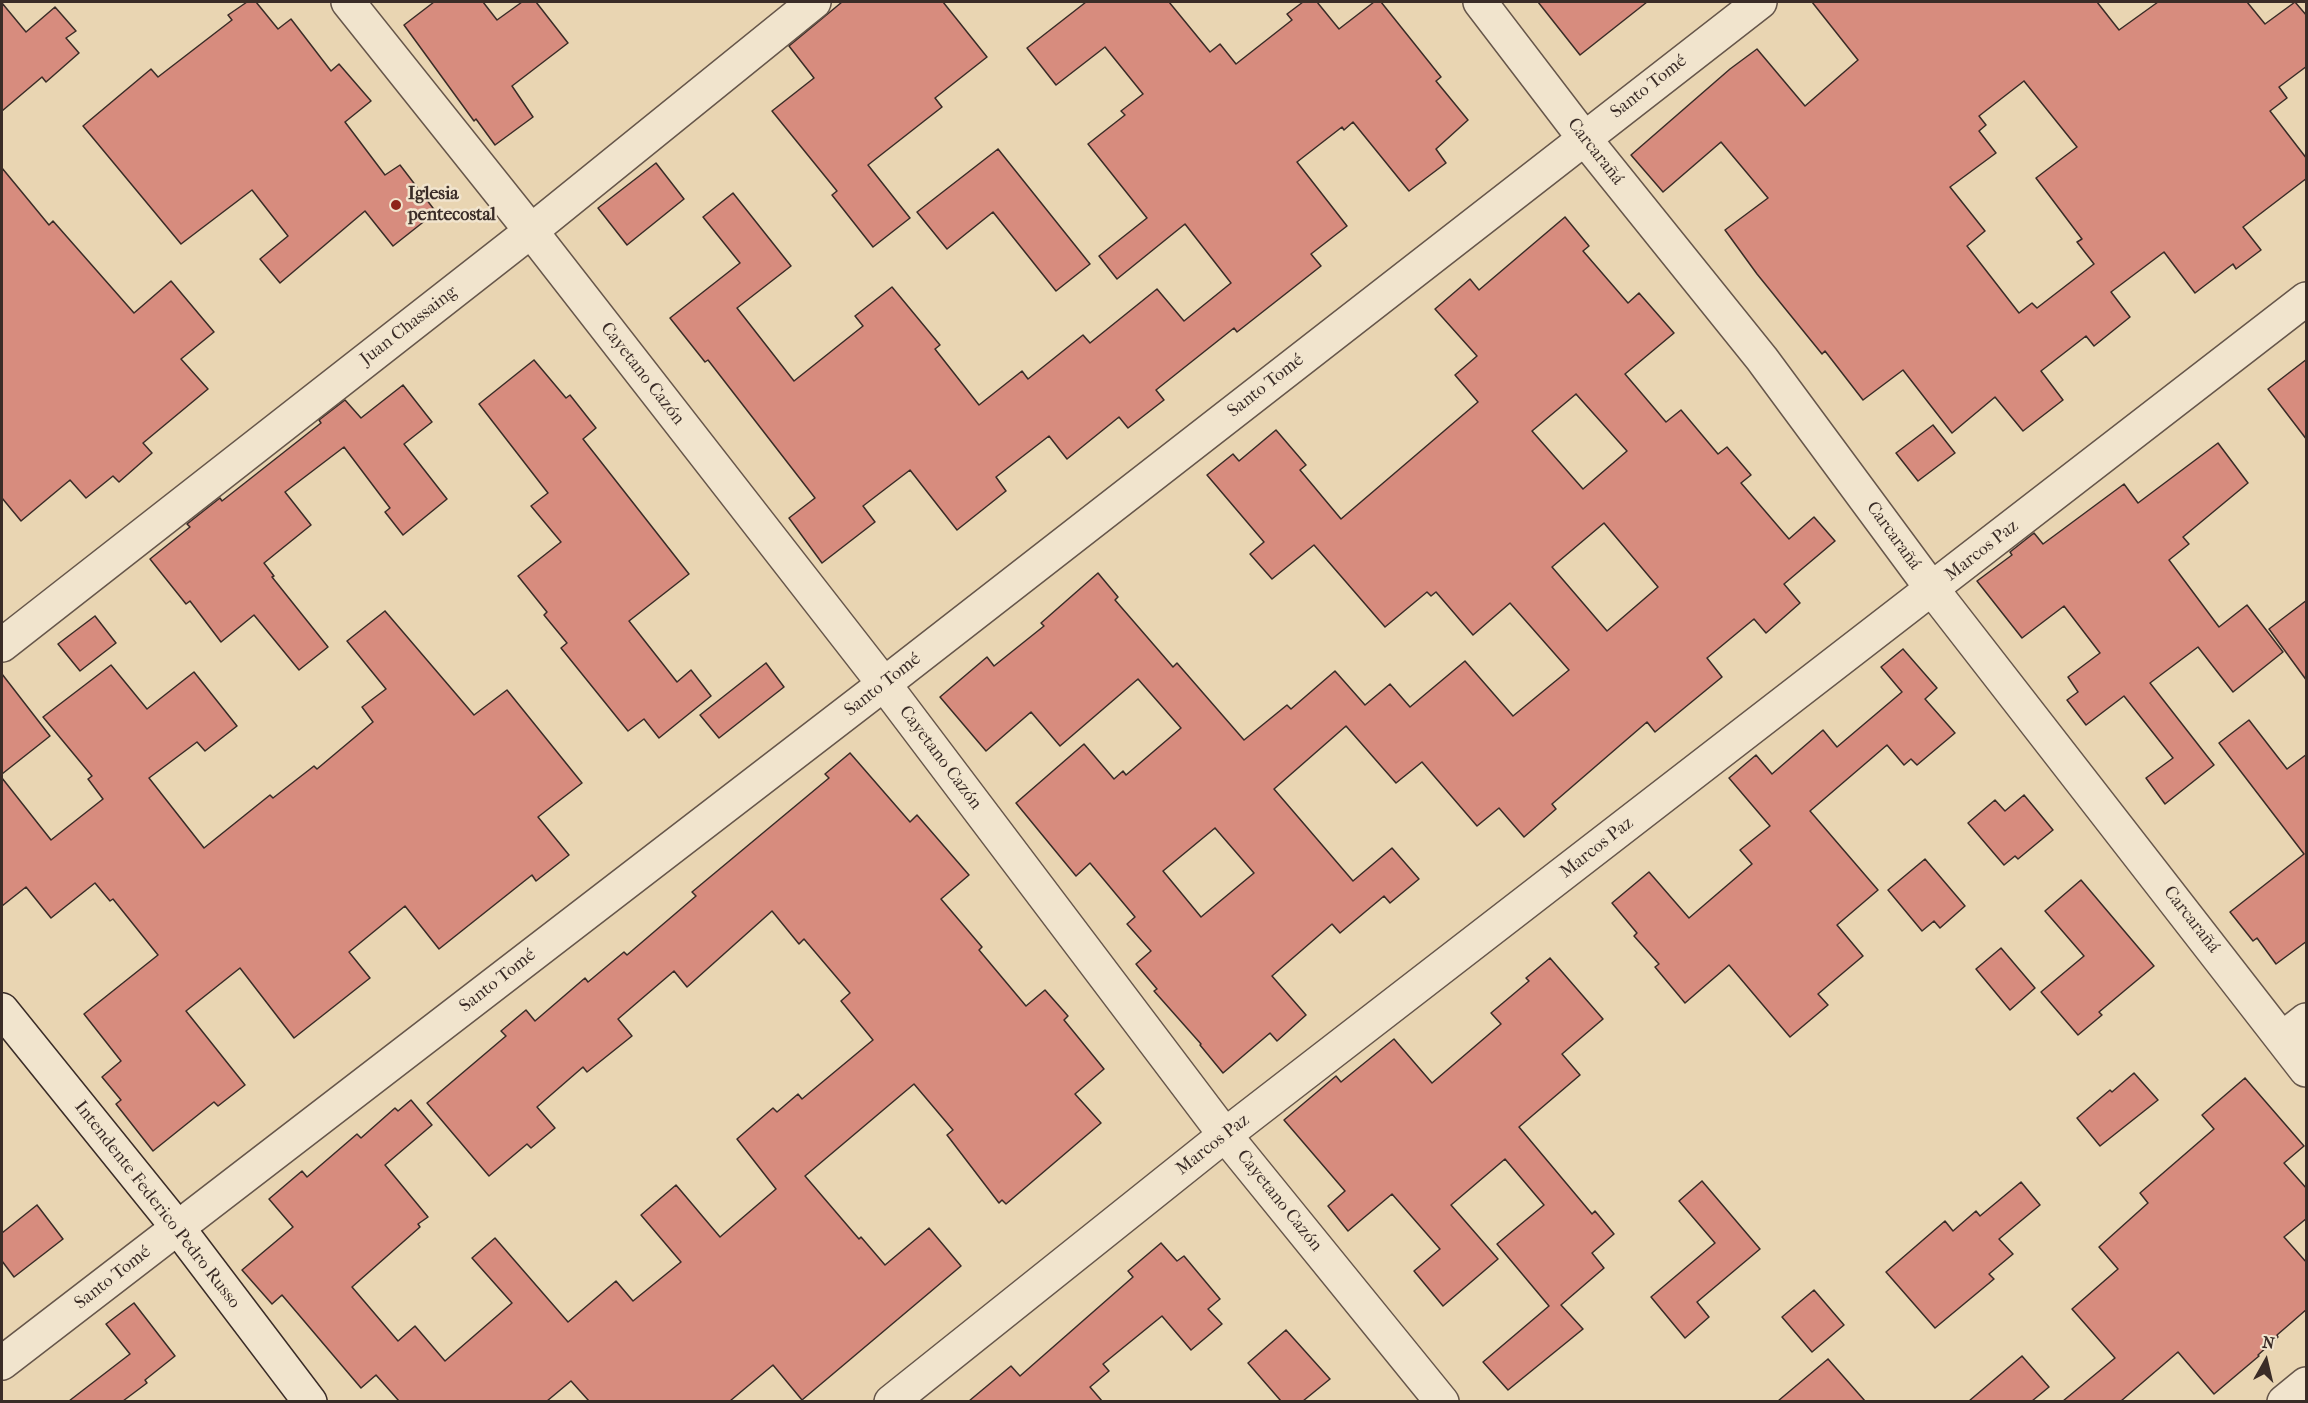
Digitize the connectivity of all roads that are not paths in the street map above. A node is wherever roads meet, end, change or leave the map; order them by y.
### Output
1 (348, 2) edge
2 (814, 2) edge
3 (1480, 2) edge
4 (1760, 2) edge
5 (1584, 138) junction
6 (531, 231) junction
7 (2307, 299) edge
8 (1932, 589) junction
9 (2, 645) edge
10 (884, 684) junction
11 (2, 1010) edge
12 (2295, 1029) edge
13 (2307, 1070) edge
14 (1225, 1135) junction
15 (178, 1228) junction
16 (2, 1363) edge
17 (2307, 1384) edge
18 (310, 1401) edge
19 (891, 1401) edge
20 (1442, 1401) edge
21 (2284, 1401) edge

1 - 6 street, Cayetano Cazón
2 - 6 street, Juan Chassaing
3 - 5 street, Carcarañá
4 - 5 street, Santo Tomé
5 - 8 street, Carcarañá
5 - 10 street, Santo Tomé
6 - 9 street, Juan Chassaing
6 - 10 street, Cayetano Cazón
7 - 8 street, Marcos Paz
8 - 12 street, Carcarañá
8 - 14 street, Marcos Paz
10 - 14 street, Cayetano Cazón
10 - 15 street, Santo Tomé
11 - 15 street, Intendente Federico Pedro Russo
12 - 13 street, Carcarañá
14 - 19 street, Marcos Paz
14 - 20 street, Cayetano Cazón
15 - 16 street, Santo Tomé
15 - 18 street, Intendente Federico Pedro Russo
17 - 21 street

